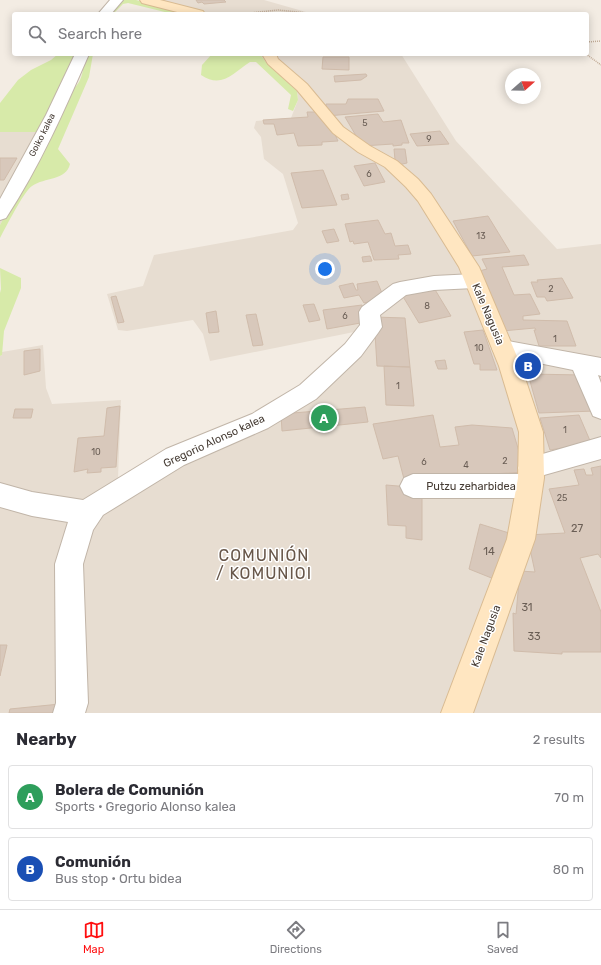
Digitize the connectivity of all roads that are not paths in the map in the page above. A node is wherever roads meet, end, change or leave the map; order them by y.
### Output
1 (117, 0) edge
2 (146, 0) edge
3 (106, 12) edge
4 (191, 12) edge
5 (81, 56) edge
6 (270, 56) edge
7 (0, 214) edge
8 (474, 281) junction
9 (503, 348) junction
10 (591, 365) edge
11 (601, 409) edge
12 (601, 448) edge
13 (530, 477) junction
14 (413, 486) dead end
15 (0, 494) edge
16 (89, 513) junction
17 (69, 713) edge
18 (457, 713) edge

1 - 3 street
2 - 4 street
5 - 7 street, Goiko kalea
6 - 8 street, Kale Nagusia
8 - 9 street, Kale Nagusia
8 - 16 street, Gregorio Alonso kalea
9 - 10 street
9 - 13 street, Kale Nagusia
10 - 11 street
12 - 13 street, Putzu zeharbidea
13 - 14 street, Putzu zeharbidea
13 - 18 street, Kale Nagusia
15 - 16 street
16 - 17 street, Gregorio Alonso kalea

